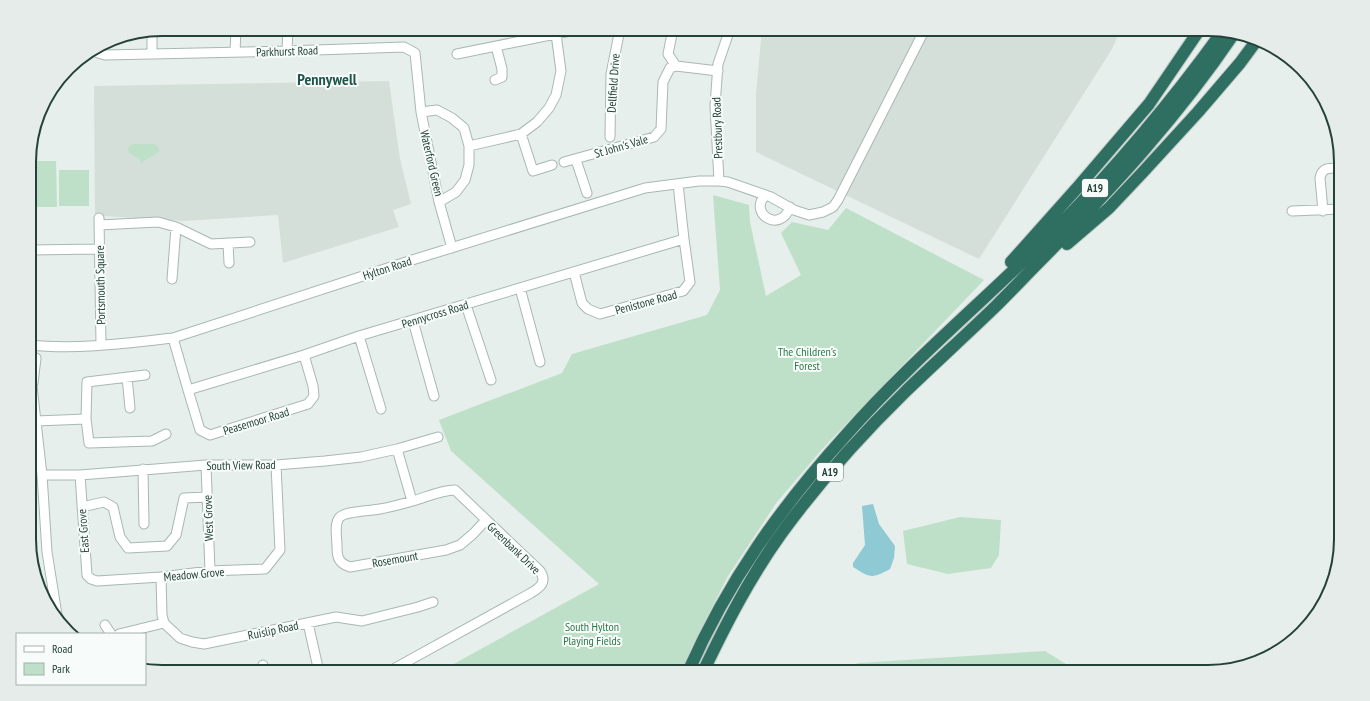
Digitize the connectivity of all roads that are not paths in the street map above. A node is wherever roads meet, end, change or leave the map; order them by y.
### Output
1 (236, 36) edge
2 (288, 36) edge
3 (546, 36) edge
4 (556, 36) edge
5 (619, 36) edge
6 (672, 36) edge
7 (728, 36) edge
8 (921, 36) edge
9 (1195, 36) edge
10 (152, 37) edge
11 (1219, 37) edge
12 (1231, 38) edge
13 (1253, 45) edge
14 (496, 46) junction
15 (287, 51) junction
16 (101, 52) edge
17 (235, 52) junction
18 (152, 54) junction
19 (457, 54) dead end
20 (676, 66) junction
21 (718, 71) junction
22 (495, 80) dead end
23 (421, 112) junction
24 (521, 134) junction
25 (610, 137) dead end
26 (468, 146) junction
27 (576, 160) junction
28 (564, 162) dead end
29 (552, 165) dead end
30 (1334, 168) edge
31 (719, 181) junction
32 (678, 184) junction
33 (587, 193) dead end
34 (766, 195) junction
35 (439, 202) junction
36 (790, 207) junction
37 (1334, 209) edge
38 (1323, 210) junction
39 (1292, 211) dead end
40 (176, 227) junction
41 (684, 239) junction
42 (250, 242) dead end
43 (228, 243) junction
44 (452, 248) junction
45 (99, 249) junction
46 (36, 250) edge
47 (229, 262) dead end
48 (574, 272) junction
49 (172, 278) dead end
50 (520, 288) junction
51 (998, 304) junction
52 (466, 305) junction
53 (413, 321) junction
54 (952, 328) junction
55 (359, 336) junction
56 (173, 338) junction
57 (101, 344) junction
58 (36, 346) edge
59 (54, 347) junction
60 (304, 355) junction
61 (36, 357) edge
62 (540, 362) dead end
63 (145, 375) dead end
64 (127, 377) junction
65 (491, 380) dead end
66 (188, 390) junction
67 (434, 396) dead end
68 (130, 408) dead end
69 (381, 409) dead end
70 (86, 419) junction
71 (36, 421) joint
72 (166, 434) dead end
73 (438, 437) dead end
74 (397, 449) junction
75 (206, 465) junction
76 (276, 465) junction
77 (143, 469) junction
78 (42, 475) junction
79 (80, 475) junction
80 (208, 497) junction
81 (412, 502) junction
82 (82, 507) junction
83 (339, 517) joint
84 (486, 520) junction
85 (144, 524) dead end
86 (210, 571) junction
87 (161, 577) junction
88 (97, 581) joint
89 (433, 602) dead end
90 (56, 606) edge
91 (164, 623) junction
92 (308, 623) junction
93 (105, 625) dead end
94 (110, 633) edge
95 (123, 633) edge
96 (317, 665) edge
97 (401, 665) edge
98 (691, 665) edge
99 (705, 665) edge

1 - 17 street
2 - 15 street
3 - 14 street
4 - 24 street
5 - 25 street, Dellfield Drive
6 - 20 street
7 - 21 street, Prestbury Road
8 - 36 street, Hylton Road
9 - 54 highway
10 - 18 street
11 - 54 highway, A19
12 - 51 highway, A19
13 - 51 highway
14 - 19 street
14 - 22 street
15 - 17 street, Parkhurst Road
15 - 23 street, Parkhurst Road
16 - 18 street, Parkhurst Road
17 - 18 street, Parkhurst Road
20 - 21 street
20 - 27 street, St John's Vale
21 - 31 street, Prestbury Road
23 - 26 street, Waterford Green
23 - 35 street, Waterford Green
24 - 26 street
24 - 29 street
26 - 35 street, Waterford Green
27 - 28 street, St John's Vale
27 - 33 street
30 - 38 street
31 - 32 street, Hylton Road
31 - 34 street, Hylton Road
32 - 41 street, Penistone Road
32 - 44 street, Hylton Road
34 - 36 street, Hylton Road
34 - 36 street
35 - 44 street
37 - 38 street
38 - 39 street
40 - 43 street, Portsmouth Square
40 - 45 street, Portsmouth Square
40 - 49 street
41 - 48 street, Pennycross Road
41 - 48 street, Penistone Road
42 - 43 street, Portsmouth Square
43 - 47 street
44 - 56 street, Hylton Road
45 - 46 street
45 - 57 street, Portsmouth Square
48 - 50 street, Pennycross Road
50 - 52 street, Pennycross Road
50 - 62 street
51 - 99 highway, A19
52 - 53 street, Pennycross Road
52 - 65 street
53 - 55 street, Pennycross Road
53 - 67 street
54 - 98 highway, A19
55 - 60 street, Pennycross Road
55 - 69 street
56 - 57 street, Hylton Road
56 - 66 street, Peasemoor Road
57 - 59 street, Hylton Road
58 - 59 street, Hylton Road
59 - 61 street, Hylton Road
60 - 66 street, Pennycross Road
60 - 66 street, Peasemoor Road
63 - 64 street
64 - 68 street
64 - 70 street
70 - 71 street
70 - 72 street
71 - 78 street
73 - 74 street, South View Road
74 - 76 street, South View Road
74 - 81 street
75 - 76 street, South View Road
75 - 77 street, South View Road
75 - 80 street, West Grove
76 - 86 street, Meadow Grove
77 - 79 street, South View Road
77 - 85 street
78 - 79 street, South View Road
78 - 90 street
79 - 82 street, East Grove
80 - 82 street
80 - 86 street, West Grove
81 - 83 street, Greenbank Drive
81 - 84 street, Greenbank Drive
82 - 88 street, East Grove
83 - 84 street, Rosemount
84 - 97 street, Greenbank Drive
86 - 87 street, Meadow Grove
87 - 88 street, Meadow Grove
87 - 91 street
89 - 92 street, Ruislip Road
91 - 92 street, Ruislip Road
91 - 95 street
92 - 96 street
93 - 94 street

